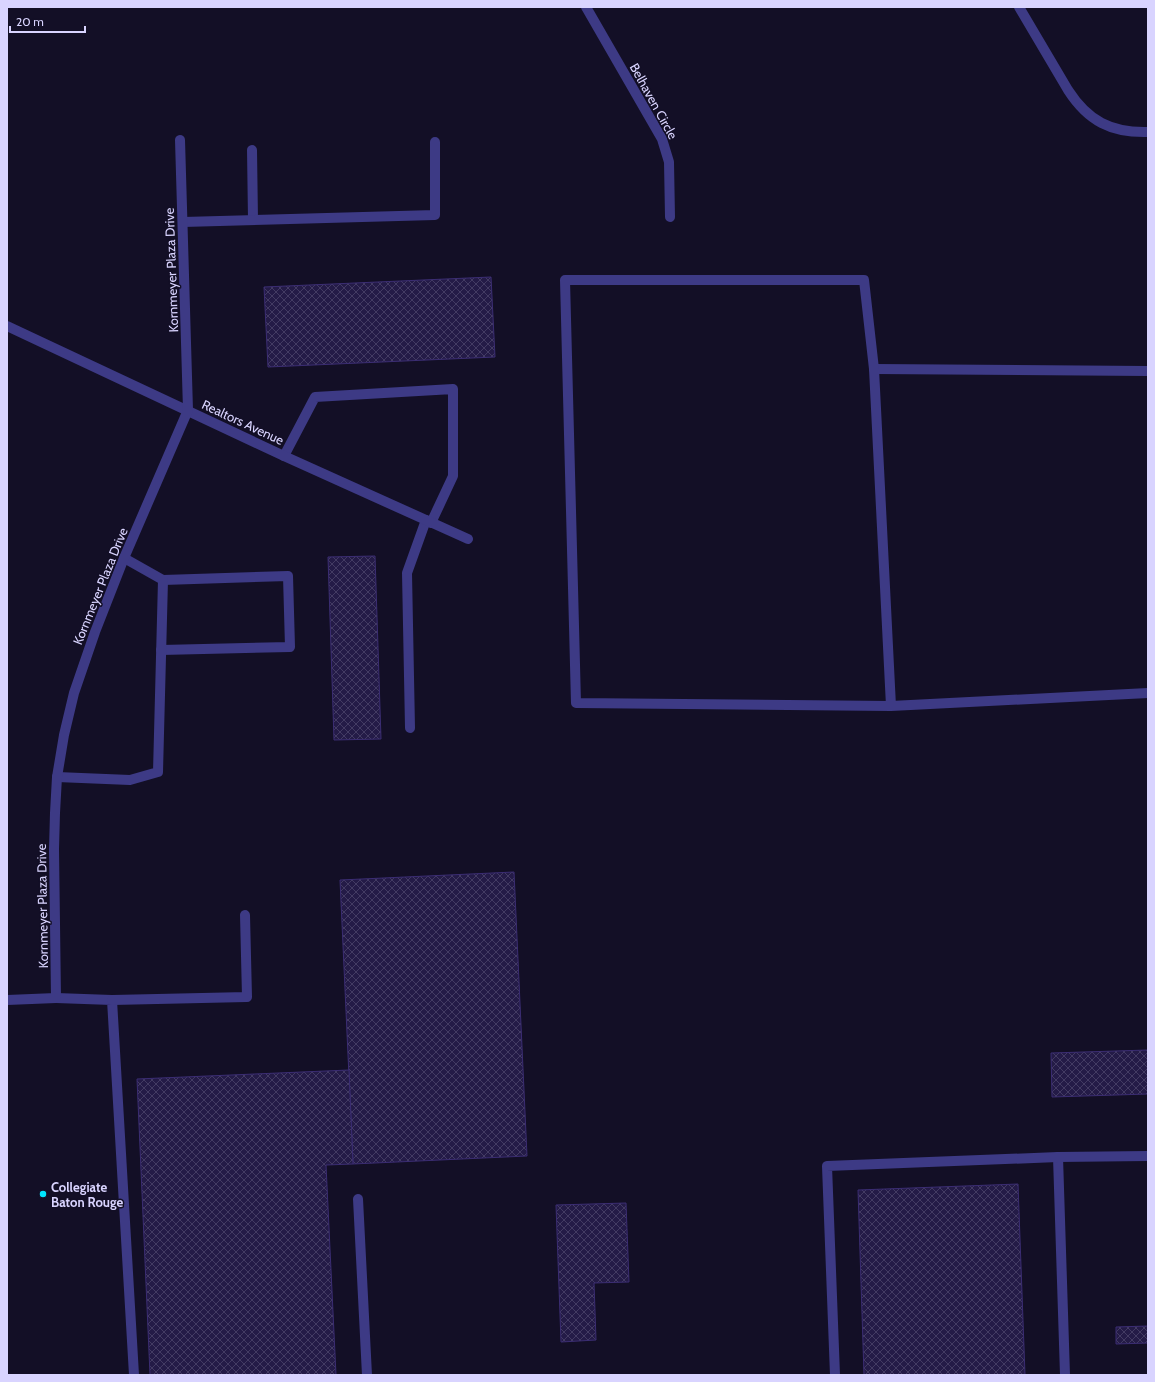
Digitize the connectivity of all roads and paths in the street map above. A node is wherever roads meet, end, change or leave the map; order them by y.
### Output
1 (586, 7) edge
2 (1019, 7) edge
3 (1148, 132) edge
4 (180, 140) dead end
5 (435, 142) dead end
6 (252, 150) dead end
7 (670, 217) dead end
8 (253, 220) junction
9 (183, 222) junction
10 (7, 326) edge
11 (874, 369) junction
12 (1148, 371) edge
13 (188, 410) junction
14 (284, 456) junction
15 (429, 521) junction
16 (468, 539) dead end
17 (124, 558) junction
18 (163, 580) junction
19 (161, 650) junction
20 (1148, 693) edge
21 (891, 706) junction
22 (410, 728) dead end
23 (57, 777) junction
24 (245, 914) dead end
25 (56, 998) junction
26 (7, 1000) edge
27 (112, 1000) junction
28 (1148, 1156) edge
29 (1058, 1157) junction
30 (358, 1199) dead end
31 (134, 1375) edge
32 (367, 1375) edge
33 (834, 1375) edge
34 (1065, 1375) edge

1 - 7 street, Belhaven Circle
2 - 3 street
4 - 9 street, Kornmeyer Plaza Drive
5 - 8 street
6 - 8 street
8 - 9 street
9 - 13 street, Kornmeyer Plaza Drive
10 - 13 street, Realtors Avenue
11 - 12 street
11 - 21 street
11 - 21 street
13 - 14 street, Realtors Avenue
13 - 17 street, Kornmeyer Plaza Drive
14 - 15 street, Realtors Avenue
14 - 15 street
15 - 16 street, Realtors Avenue
15 - 22 street
17 - 18 street
17 - 23 street, Kornmeyer Plaza Drive
18 - 19 street
18 - 19 street
19 - 23 street
20 - 21 street
23 - 25 street, Kornmeyer Plaza Drive
24 - 27 street
25 - 26 street
25 - 27 street
27 - 31 street
28 - 29 street
29 - 33 street
29 - 34 street
30 - 32 street

